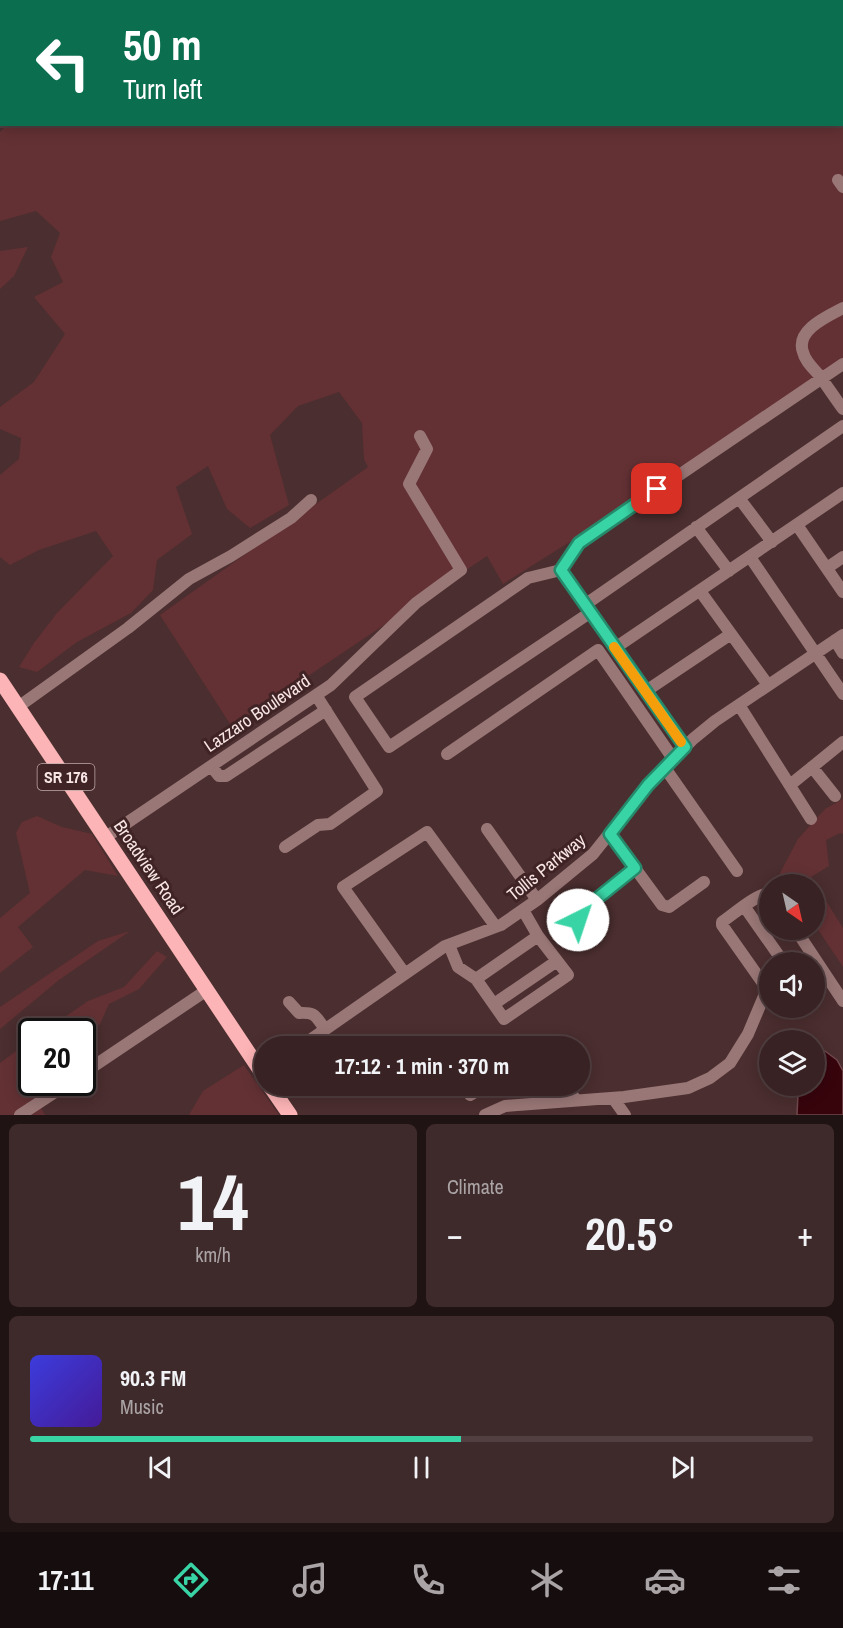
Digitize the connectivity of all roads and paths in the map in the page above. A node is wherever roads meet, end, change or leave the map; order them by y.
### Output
1 (843, 308) edge
2 (843, 364) edge
3 (821, 379) junction
4 (843, 410) edge
5 (843, 426) edge
6 (420, 436) dead end
7 (843, 494) edge
8 (739, 498) junction
9 (311, 500) dead end
10 (797, 525) junction
11 (696, 527) junction
12 (772, 542) junction
13 (750, 557) junction
14 (843, 557) edge
15 (827, 568) junction
16 (561, 570) junction
17 (729, 571) junction
18 (700, 591) junction
19 (843, 592) edge
20 (588, 608) junction
21 (731, 634) junction
22 (839, 638) edge
23 (615, 648) junction
24 (843, 652) edge
25 (815, 654) junction
26 (0, 680) edge
27 (768, 685) junction
28 (646, 691) junction
29 (843, 694) edge
30 (316, 695) junction
31 (739, 705) junction
32 (18, 707) junction
33 (326, 710) junction
34 (263, 731) junction
35 (843, 742) edge
36 (273, 745) junction
37 (685, 747) junction
38 (447, 754) dead end
39 (670, 764) junction
40 (211, 766) junction
41 (812, 767) junction
42 (790, 785) junction
43 (835, 795) dead end
44 (811, 819) dead end
45 (487, 829) dead end
46 (610, 834) junction
47 (106, 837) junction
48 (285, 847) dead end
49 (635, 868) junction
50 (737, 871) dead end
51 (704, 882) dead end
52 (759, 897) edge
53 (537, 900) junction
54 (744, 906) junction
55 (523, 910) junction
56 (496, 927) junction
57 (538, 936) junction
58 (592, 940) dead end
59 (449, 945) junction
60 (776, 952) edge
61 (557, 961) junction
62 (405, 974) junction
63 (476, 979) junction
64 (825, 982) edge
65 (207, 990) junction
66 (843, 1000) edge
67 (289, 1002) dead end
68 (494, 1004) junction
69 (759, 1016) edge
70 (754, 1019) junction
71 (325, 1029) junction
72 (315, 1036) edge
73 (254, 1060) edge
74 (96, 1065) edge
75 (49, 1096) edge
76 (278, 1096) edge
77 (573, 1096) edge
78 (613, 1098) junction
79 (576, 1100) junction
80 (20, 1115) edge
81 (290, 1115) edge
82 (486, 1115) edge
83 (625, 1115) edge

1 - 3 street
2 - 3 street
3 - 4 street
3 - 16 street
5 - 8 street
6 - 30 street, Lazzaro Boulevard
7 - 10 street
8 - 11 street
8 - 12 street
9 - 32 street
10 - 12 street
10 - 15 street
11 - 17 street
11 - 20 street
12 - 13 street
13 - 17 street
13 - 25 street
14 - 15 street
15 - 19 street
16 - 20 street
16 - 20 street
17 - 18 street
18 - 21 street
18 - 23 street
20 - 23 street
21 - 27 street
21 - 28 street
22 - 24 street
22 - 25 street, Tollis Parkway
23 - 28 street
25 - 27 street, Tollis Parkway
25 - 29 street
26 - 32 main road, Broadview Road / SR 176
27 - 31 street, Tollis Parkway
28 - 37 street
30 - 33 street
30 - 34 street, Lazzaro Boulevard
31 - 37 street, Tollis Parkway
31 - 42 street
32 - 47 main road, Broadview Road / SR 176
33 - 36 street
33 - 48 street
34 - 36 street
34 - 40 street, Lazzaro Boulevard
35 - 41 street
36 - 40 street
37 - 39 street, Tollis Parkway
38 - 39 street
39 - 46 street, Tollis Parkway
39 - 50 street
40 - 47 street, Lazzaro Boulevard
41 - 42 street
41 - 43 street
42 - 44 street
45 - 53 street
46 - 49 street
46 - 53 street, Tollis Parkway
47 - 65 main road, Broadview Road / SR 176
49 - 51 street
49 - 58 street
52 - 54 street
53 - 55 street, Tollis Parkway
54 - 60 street
54 - 70 street
55 - 56 street, Tollis Parkway
55 - 57 street
56 - 59 street, Tollis Parkway
56 - 62 street
57 - 61 street
57 - 63 street
59 - 62 street, Tollis Parkway
59 - 63 street
61 - 68 street
61 - 68 street
62 - 71 street, Tollis Parkway
63 - 68 street
64 - 66 street
65 - 73 main road, Broadview Road / SR 176
65 - 74 street
67 - 71 street
69 - 70 street
70 - 78 street
71 - 72 street, Tollis Parkway
75 - 80 street
76 - 81 main road, Broadview Road / SR 176
77 - 79 street
78 - 79 street
78 - 83 street
79 - 82 street

